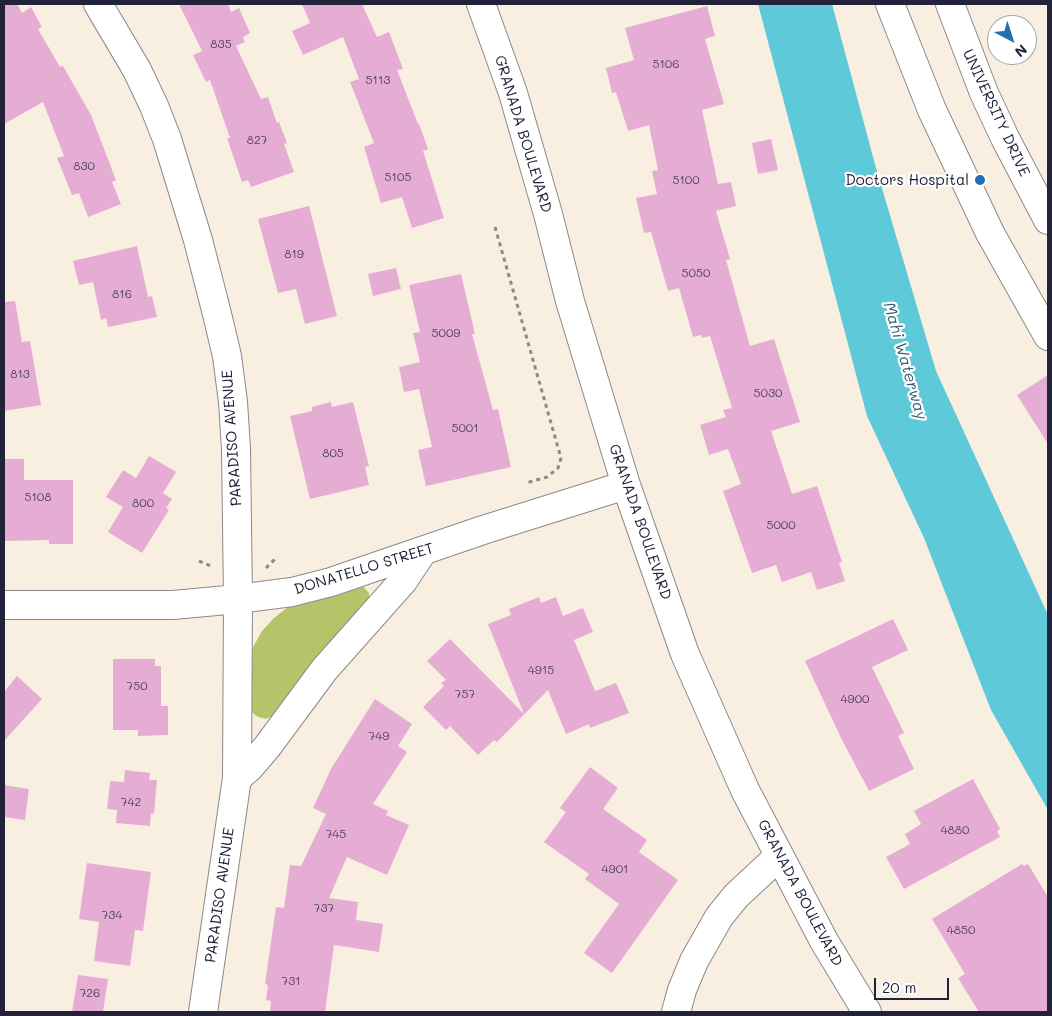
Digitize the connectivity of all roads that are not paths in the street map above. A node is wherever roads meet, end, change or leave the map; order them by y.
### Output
1 (98, 4) edge
2 (890, 4) edge
3 (950, 4) edge
4 (486, 7) edge
5 (1045, 208) edge
6 (1048, 336) edge
7 (626, 485) junction
8 (423, 551) junction
9 (238, 599) junction
10 (4, 605) edge
11 (237, 778) junction
12 (779, 856) junction
13 (203, 1012) edge
14 (676, 1012) edge
15 (867, 1012) edge

1 - 9 street, PARADISO AVENUE
2 - 6 street
3 - 5 street, UNIVERSITY DRIVE
4 - 7 street, GRANADA BOULEVARD
7 - 8 street, DONATELLO STREET
7 - 12 street, GRANADA BOULEVARD
8 - 9 street, DONATELLO STREET
8 - 11 street
9 - 10 street, DONATELLO STREET
9 - 11 street, PARADISO AVENUE
11 - 13 street, PARADISO AVENUE
12 - 14 street
12 - 15 street, GRANADA BOULEVARD

